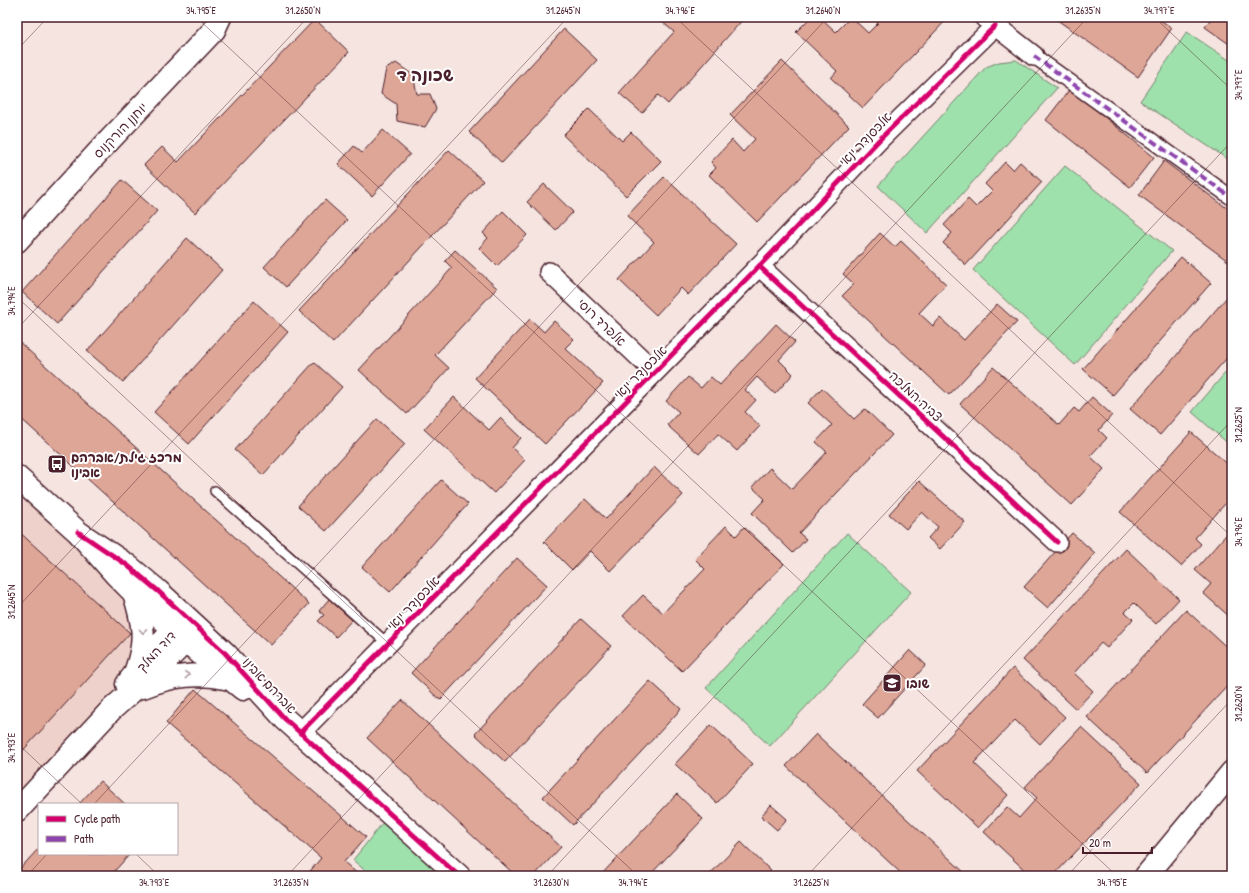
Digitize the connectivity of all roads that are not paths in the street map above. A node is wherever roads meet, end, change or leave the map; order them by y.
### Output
1 (220, 17) edge
2 (990, 21) edge
3 (1034, 56) joint
4 (1232, 198) edge
5 (17, 241) edge
6 (759, 266) junction
7 (549, 272) dead end
8 (655, 372) junction
9 (17, 477) edge
10 (215, 491) dead end
11 (78, 532) junction
12 (1057, 542) dead end
13 (134, 593) junction
14 (184, 631) junction
15 (388, 644) junction
16 (231, 679) junction
17 (135, 682) junction
18 (293, 726) junction
19 (1232, 772) edge
20 (17, 811) edge
21 (459, 876) edge
22 (1146, 876) edge

1 - 5 street, יוחנן הורקנוס
2 - 3 street, אלכסנדר ינאי
2 - 6 street, אלכסנדר ינאי
3 - 4 street, אלכסנדר ינאי
6 - 8 street, אלכסנדר ינאי
6 - 12 street, צביה המלכה
7 - 8 street, אלפרד רוסי
8 - 15 street, אלכסנדר ינאי
9 - 11 street, אברהם אבינו
10 - 15 lane
11 - 13 street, אברהם אבינו
11 - 14 street, אברהם אבינו
13 - 14 street, אברהם אבינו
13 -> 17 street
14 - 16 street, אברהם אבינו
14 - 17 street, דוד המלך
14 - 18 street, אברהם אבינו
15 - 18 street, אלכסנדר ינאי
17 -> 16 street
16 - 18 street, אברהם אבינו
17 - 20 street, דוד המלך
18 - 21 street, אברהם אבינו
19 - 22 street

